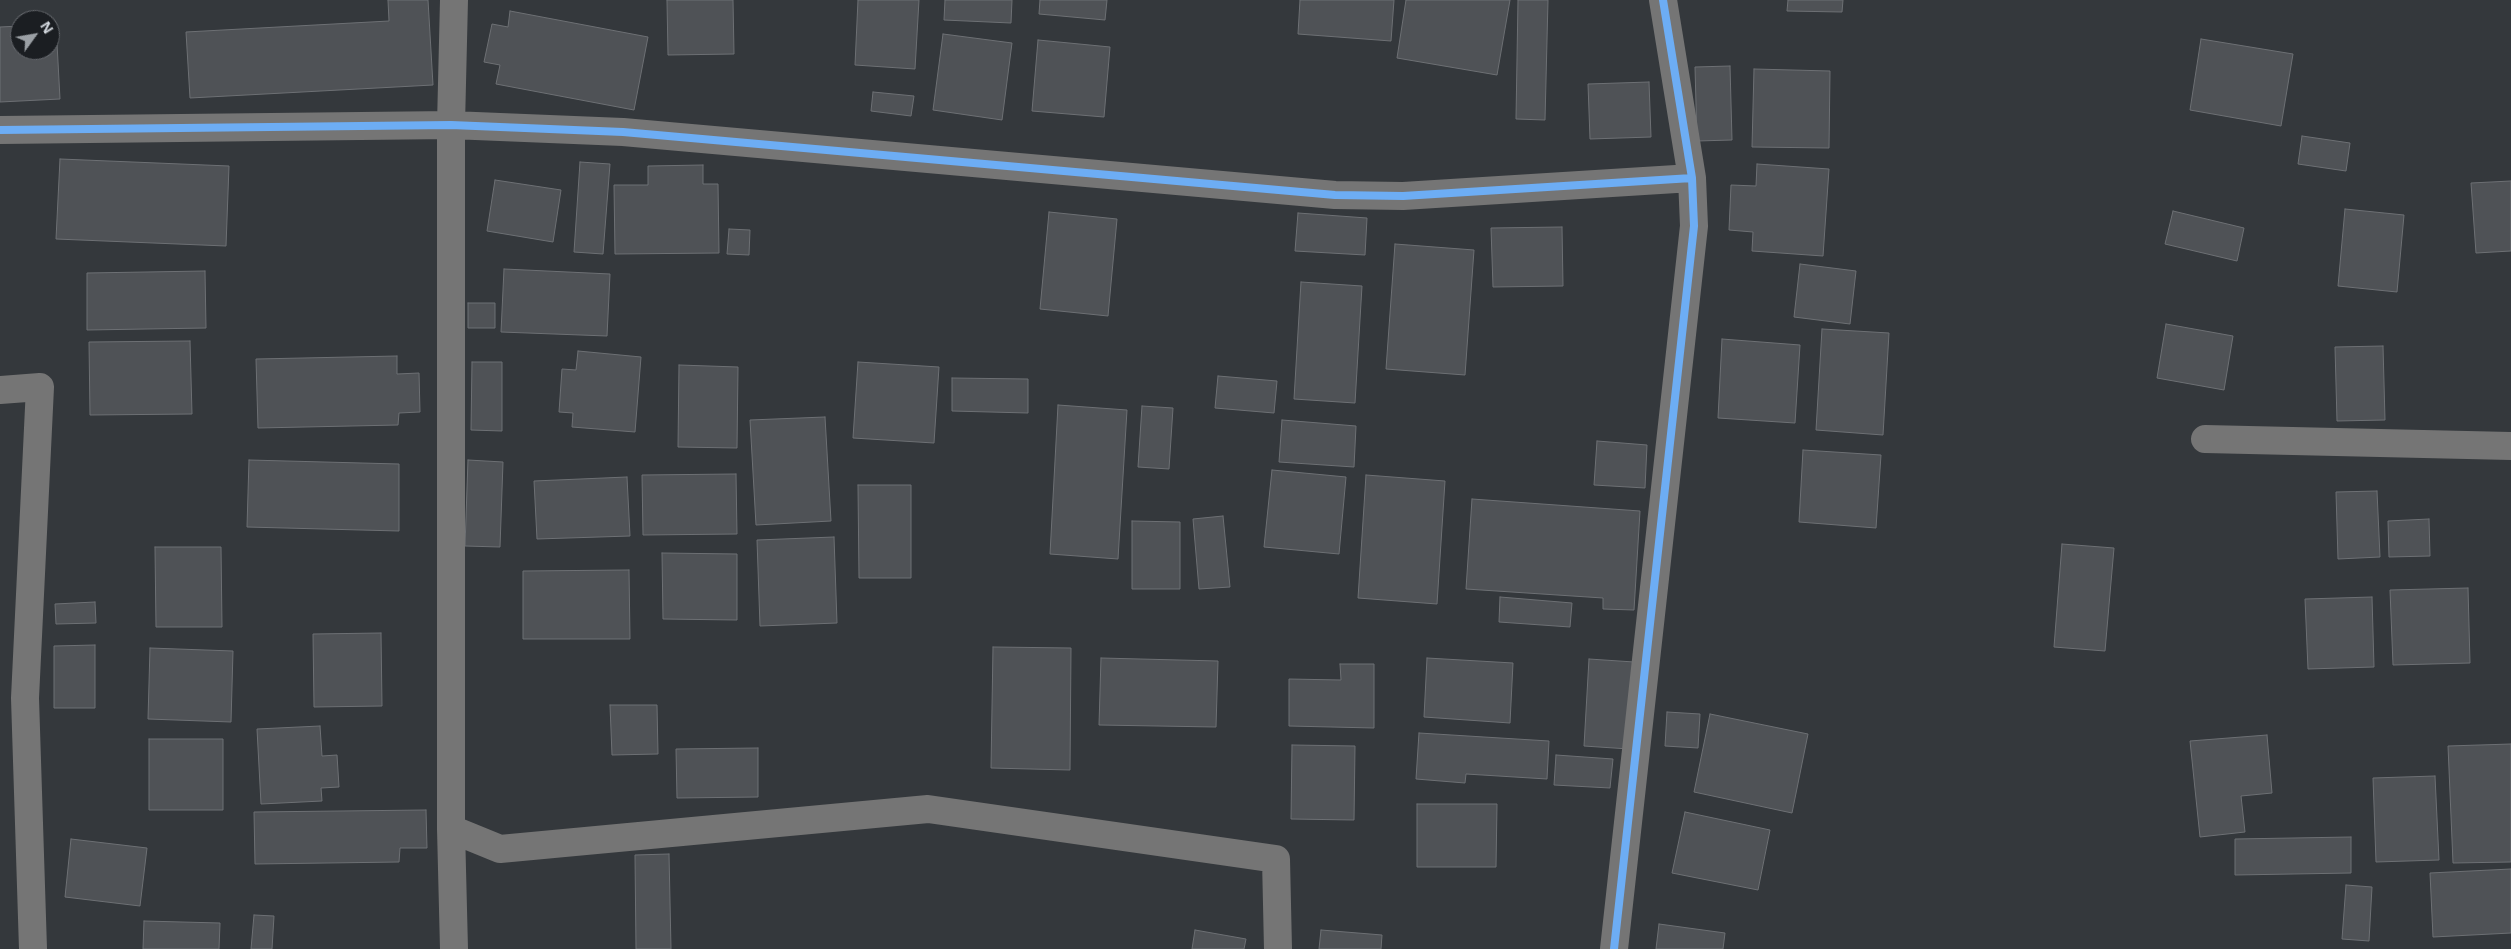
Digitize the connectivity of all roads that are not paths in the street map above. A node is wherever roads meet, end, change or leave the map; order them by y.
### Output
1 (454, 0) edge
2 (1663, 0) edge
3 (451, 125) junction
4 (0, 130) edge
5 (1692, 178) junction
6 (0, 390) edge
7 (2205, 439) dead end
8 (2511, 446) edge
9 (451, 829) junction
10 (33, 949) edge
11 (454, 949) edge
12 (1278, 949) edge
13 (1614, 949) edge

1 - 3 street
2 - 5 street
3 - 4 street
3 - 5 street
3 - 9 street
5 - 13 street
6 - 10 street
7 - 8 street
9 - 11 street
9 - 12 street

